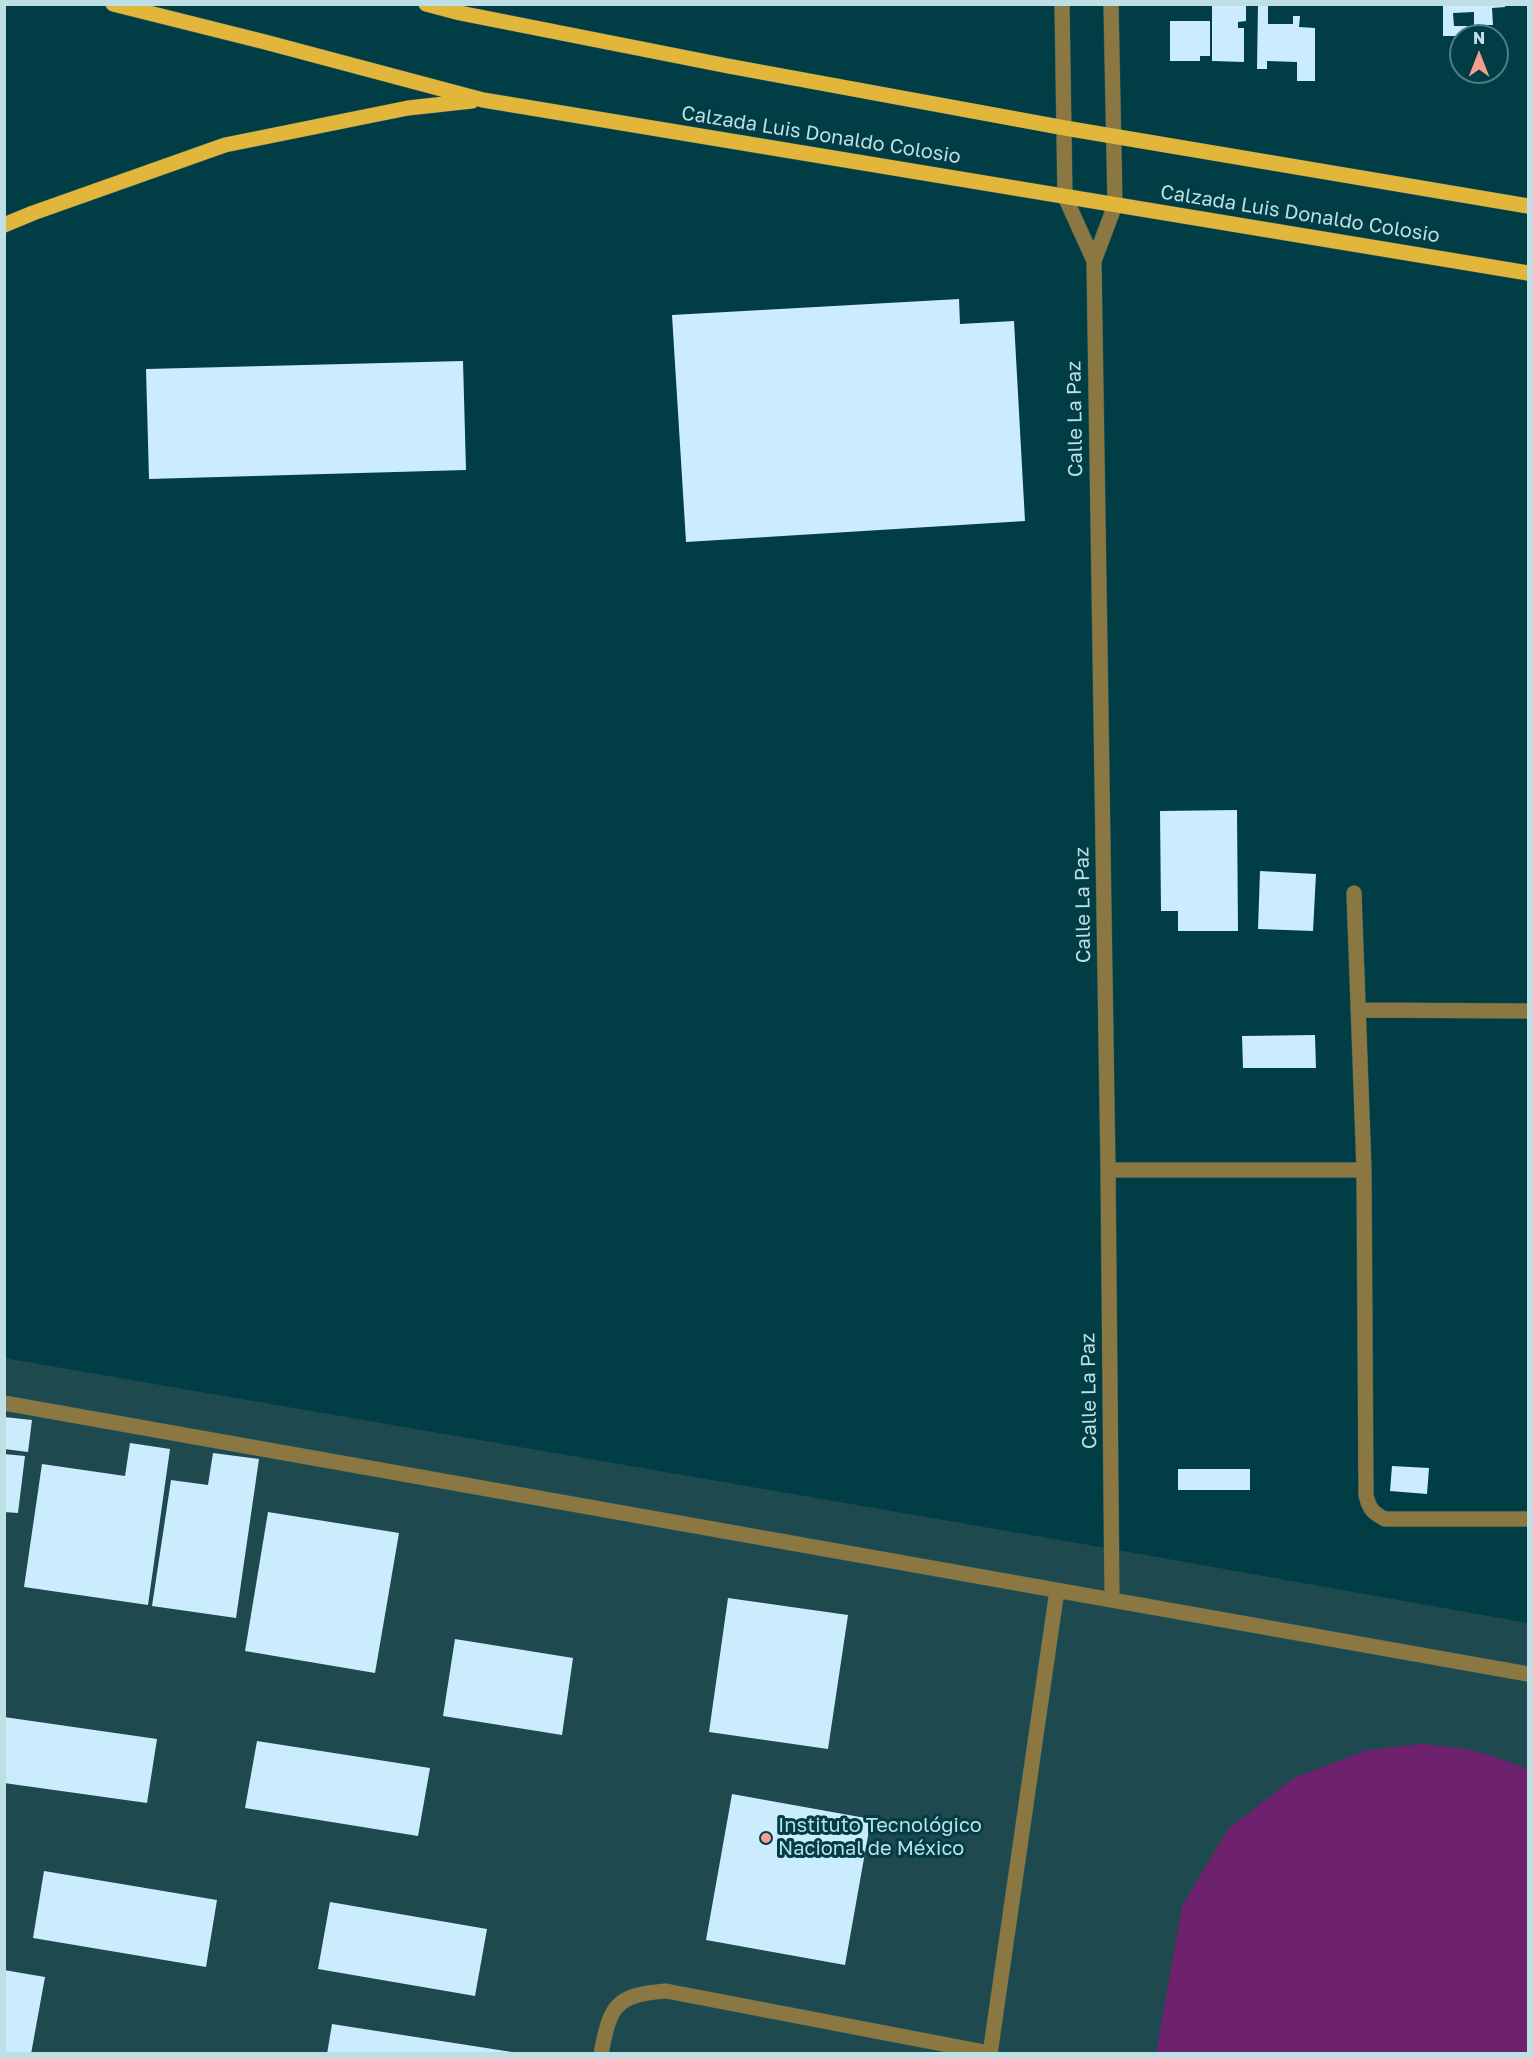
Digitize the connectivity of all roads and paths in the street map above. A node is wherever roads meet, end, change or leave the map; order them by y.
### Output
1 (113, 4) edge
2 (426, 4) edge
3 (1062, 4) edge
4 (1112, 4) edge
5 (483, 100) junction
6 (1065, 128) junction
7 (1115, 137) junction
8 (1065, 197) junction
9 (1115, 205) junction
10 (1528, 206) edge
11 (4, 225) edge
12 (1094, 261) junction
13 (1528, 273) edge
14 (1354, 893) dead end
15 (1358, 1010) junction
16 (1528, 1011) edge
17 (1108, 1170) junction
18 (1364, 1170) junction
19 (4, 1403) edge
20 (1528, 1519) edge
21 (1057, 1590) junction
22 (1112, 1600) junction
23 (1528, 1674) edge
24 (990, 2053) edge
25 (601, 2054) edge

1 - 5 main road, Calzada Luis Donaldo Colosio
2 - 6 main road
3 - 6 street, Calle La Paz
4 - 7 street, Calle La Paz
5 - 8 main road, Calzada Luis Donaldo Colosio
5 - 11 main road
6 - 7 main road
6 - 8 street, Calle La Paz
7 - 9 street, Calle La Paz
7 - 10 main road
8 - 9 main road, Calzada Luis Donaldo Colosio
8 - 12 street, Calle La Paz
9 - 12 street, Calle La Paz
9 - 13 main road, Calzada Luis Donaldo Colosio
12 - 17 street, Calle La Paz
14 - 15 street
15 - 16 street
15 - 18 street
17 - 18 street
17 - 22 street, Calle La Paz
18 - 20 street
19 - 21 street
21 - 22 street
21 - 24 street
22 - 23 street
24 - 25 street

